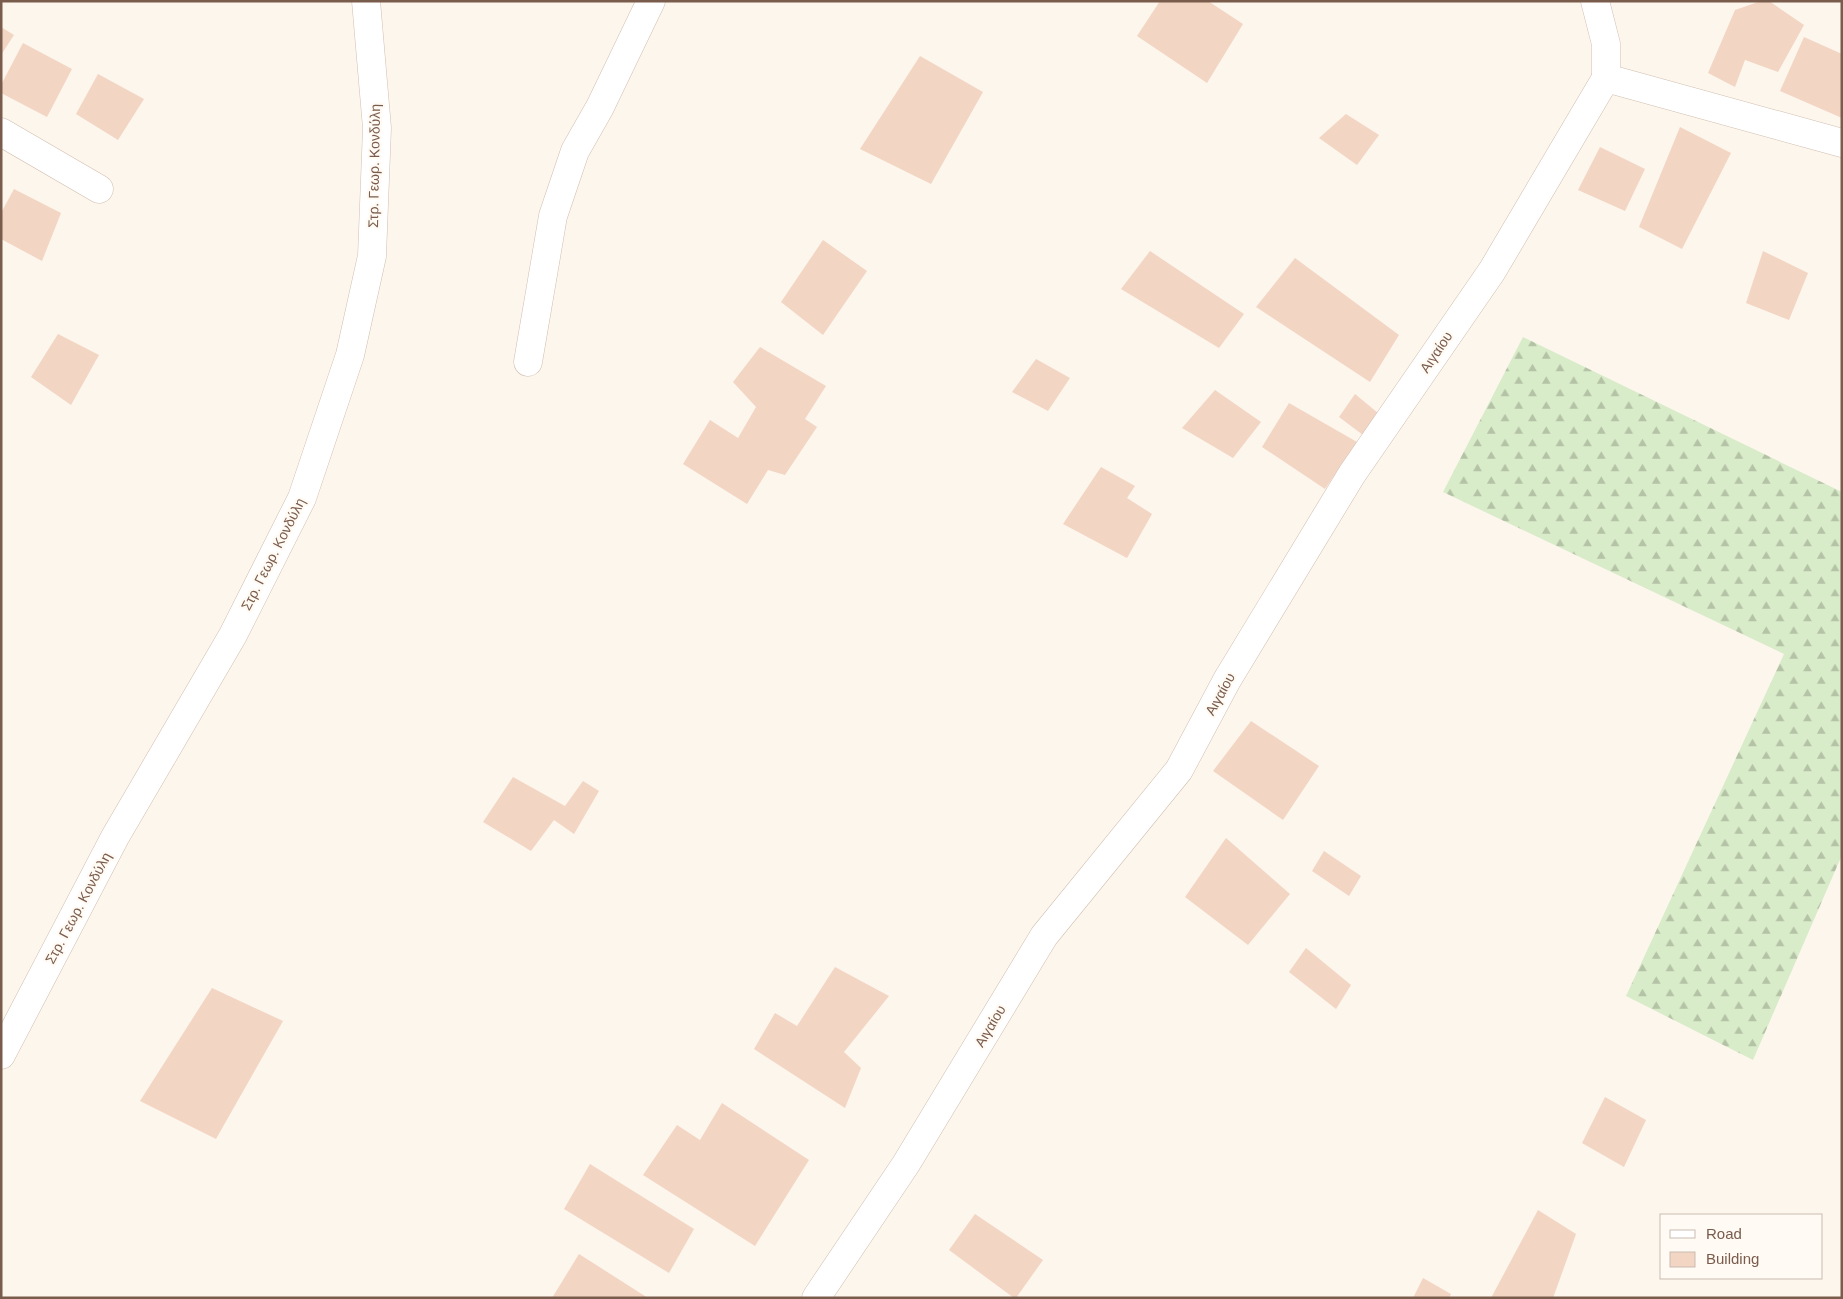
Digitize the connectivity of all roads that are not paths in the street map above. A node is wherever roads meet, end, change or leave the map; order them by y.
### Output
1 (366, 1) edge
2 (651, 1) edge
3 (1595, 1) edge
4 (1606, 78) junction
5 (1, 132) edge
6 (1842, 143) edge
7 (99, 189) dead end
8 (528, 362) dead end
9 (1, 1055) edge
10 (816, 1298) edge

1 - 9 street, Στρ. Γεωρ. Κονδύλη
2 - 8 street
3 - 4 street
4 - 6 street
4 - 10 street, Αιγαίου
5 - 7 street

